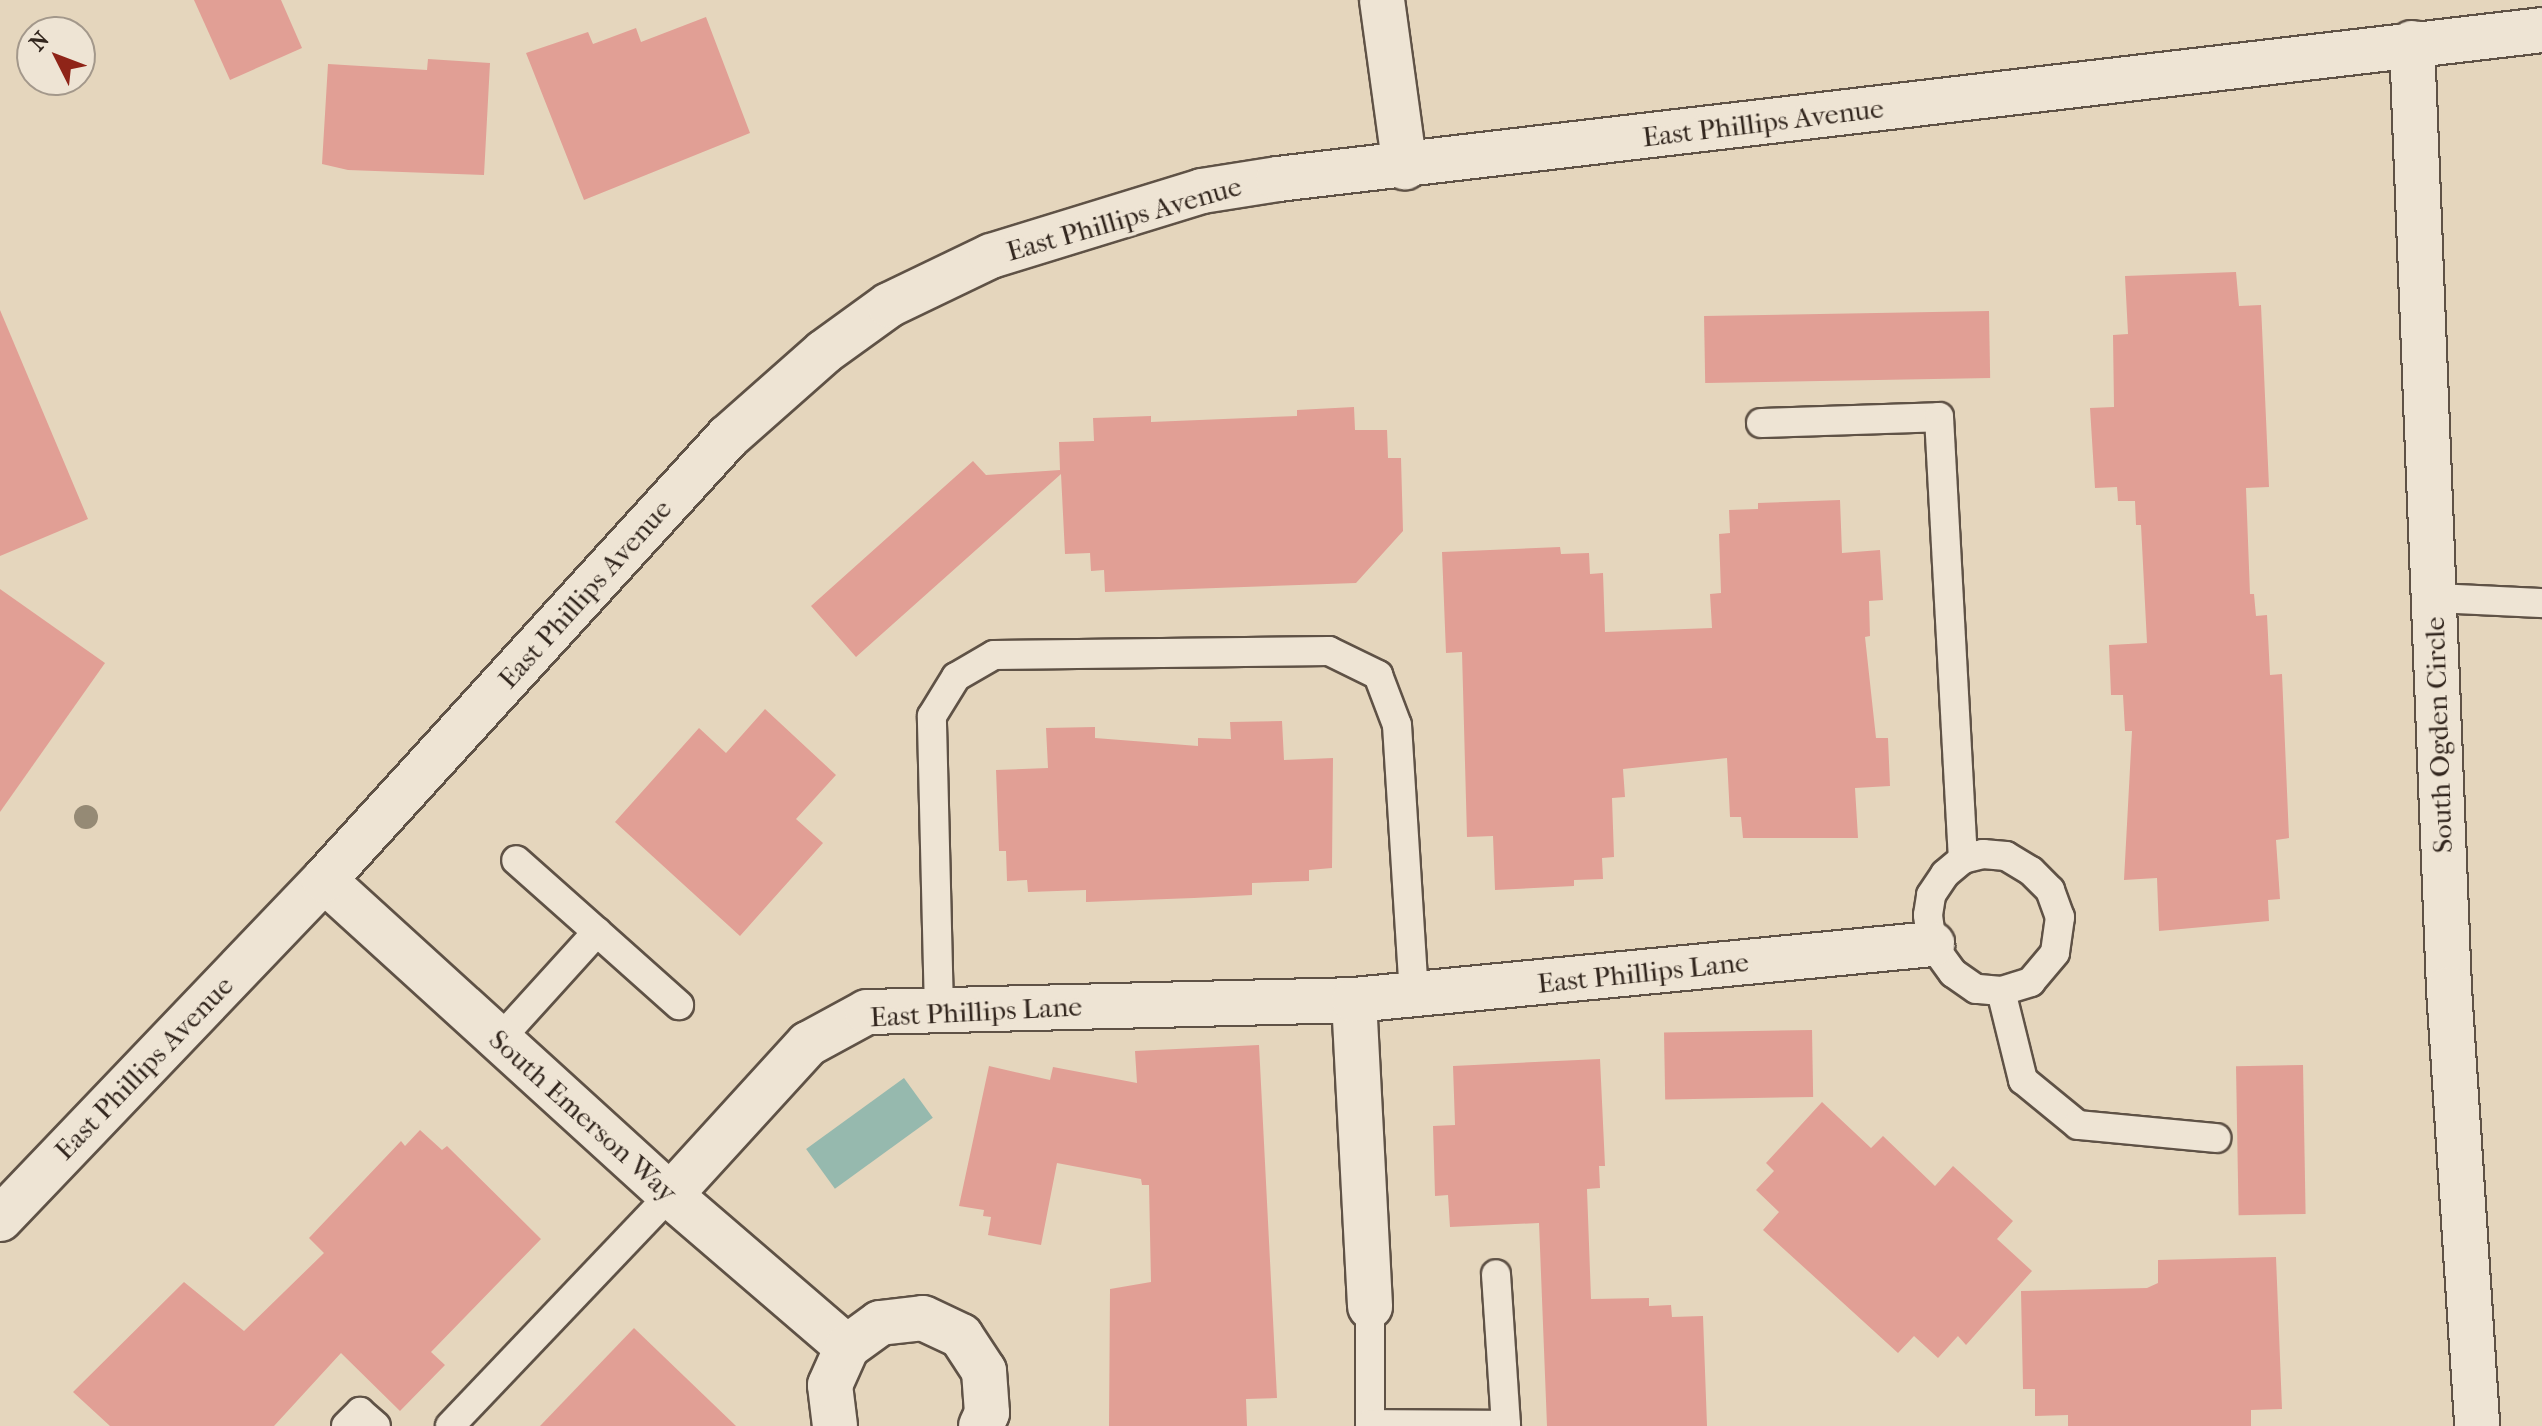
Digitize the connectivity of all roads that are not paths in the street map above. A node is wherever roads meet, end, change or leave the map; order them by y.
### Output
1 (1382, 0) edge
2 (2542, 30) edge
3 (2412, 43) junction
4 (1405, 167) junction
5 (1761, 423) dead end
6 (2434, 598) junction
7 (2542, 603) edge
8 (1963, 859) junction
9 (516, 860) dead end
10 (324, 880) junction
11 (597, 932) junction
12 (1932, 944) junction
13 (2001, 991) junction
14 (1414, 995) junction
15 (1354, 1000) junction
16 (679, 1005) dead end
17 (939, 1010) junction
18 (499, 1040) junction
19 (2216, 1138) dead end
20 (670, 1195) junction
21 (0, 1219) edge
22 (1496, 1274) dead end
23 (1370, 1307) joint
24 (847, 1347) junction
25 (346, 1426) edge
26 (376, 1426) edge
27 (450, 1426) edge
28 (835, 1426) edge
29 (981, 1426) edge
30 (2477, 1426) edge

1 - 4 street
2 - 3 street, East Phillips Avenue
3 - 4 street, East Phillips Avenue
3 - 6 street, South Ogden Circle
4 - 10 street, East Phillips Avenue
5 - 8 lane
6 - 7 lane
6 - 30 street, South Ogden Circle
8 - 12 lane
8 - 13 lane
9 - 11 lane
10 - 18 street, South Emerson Way
10 - 21 street, East Phillips Avenue
11 - 16 lane
11 - 18 lane
12 - 13 lane
12 - 14 street, East Phillips Lane
13 - 19 lane
14 - 15 street, East Phillips Lane
14 - 17 lane
15 - 17 street, East Phillips Lane
15 - 23 street
17 - 20 street, East Phillips Lane
18 - 20 street, South Emerson Way
20 - 24 street, South Emerson Way
20 - 27 lane
22 - 23 lane
24 - 28 street
24 - 29 street
25 - 26 lane

